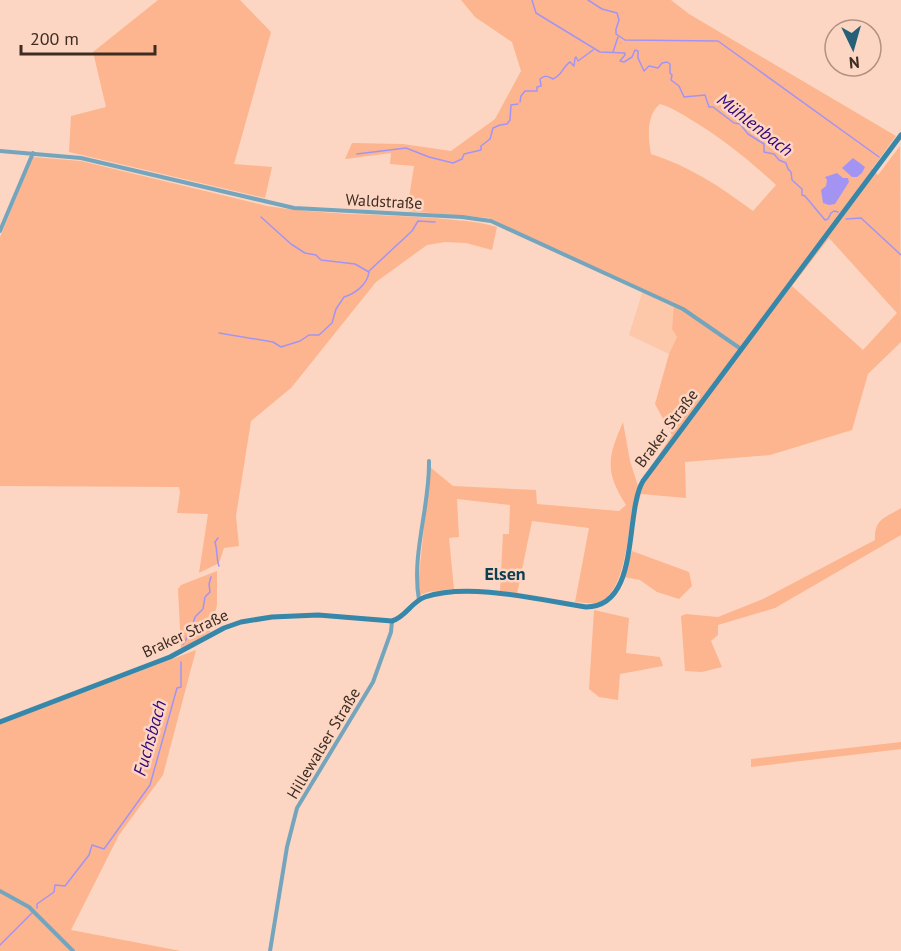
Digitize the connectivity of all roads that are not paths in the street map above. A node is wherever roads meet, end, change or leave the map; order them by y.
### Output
1 (901, 135) edge
2 (0, 151) edge
3 (33, 153) junction
4 (0, 231) edge
5 (741, 349) junction
6 (429, 461) dead end
7 (419, 600) junction
8 (392, 621) junction
9 (0, 722) edge
10 (0, 891) edge
11 (73, 951) edge
12 (270, 951) edge

1 - 5 main road, Braker Straße
2 - 3 street, Waldstraße
3 - 4 street
3 - 5 street, Waldstraße
5 - 7 main road, Braker Straße
6 - 7 street
7 - 8 main road, Braker Straße
8 - 9 main road, Braker Straße
8 - 12 street, Hillewalser Straße
10 - 11 street

